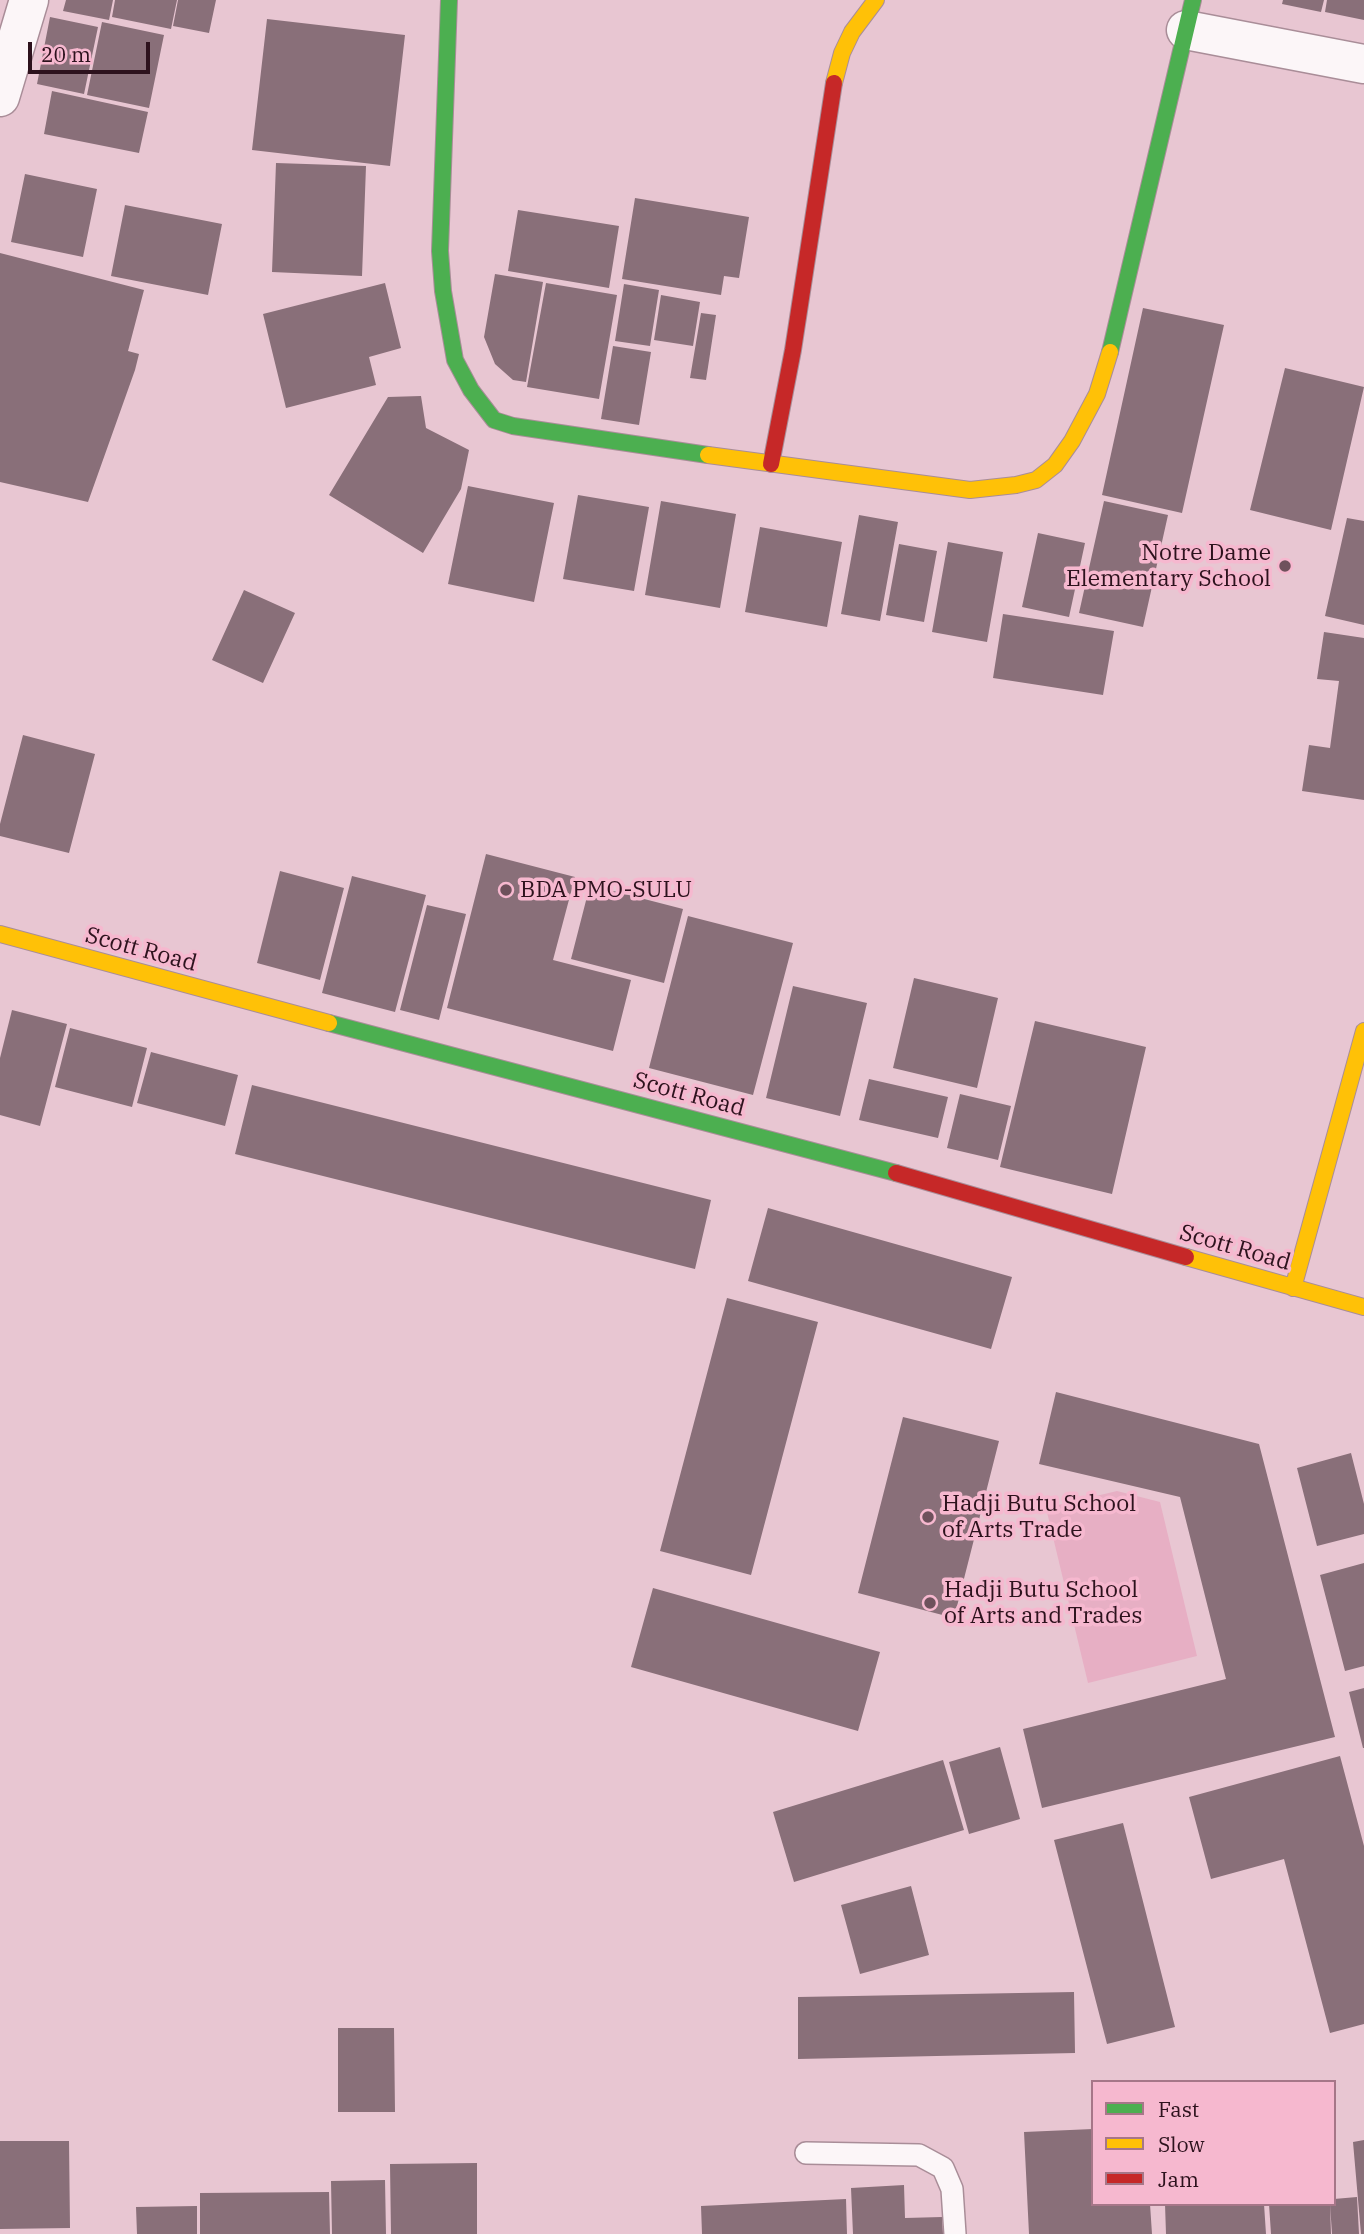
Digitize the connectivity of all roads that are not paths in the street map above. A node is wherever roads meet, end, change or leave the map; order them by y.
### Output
1 (29, 0) edge
2 (449, 0) edge
3 (876, 0) edge
4 (1190, 15) edge
5 (1364, 64) edge
6 (0, 97) edge
7 (771, 464) junction
8 (0, 934) edge
9 (1364, 1031) edge
10 (1293, 1288) junction
11 (1364, 1307) edge
12 (806, 2153) dead end
13 (955, 2234) edge

1 - 6 street
2 - 7 street
3 - 7 street
4 - 5 street
4 - 7 street
8 - 10 street, Scott Road
9 - 10 street
10 - 11 street, Scott Road
12 - 13 lane

